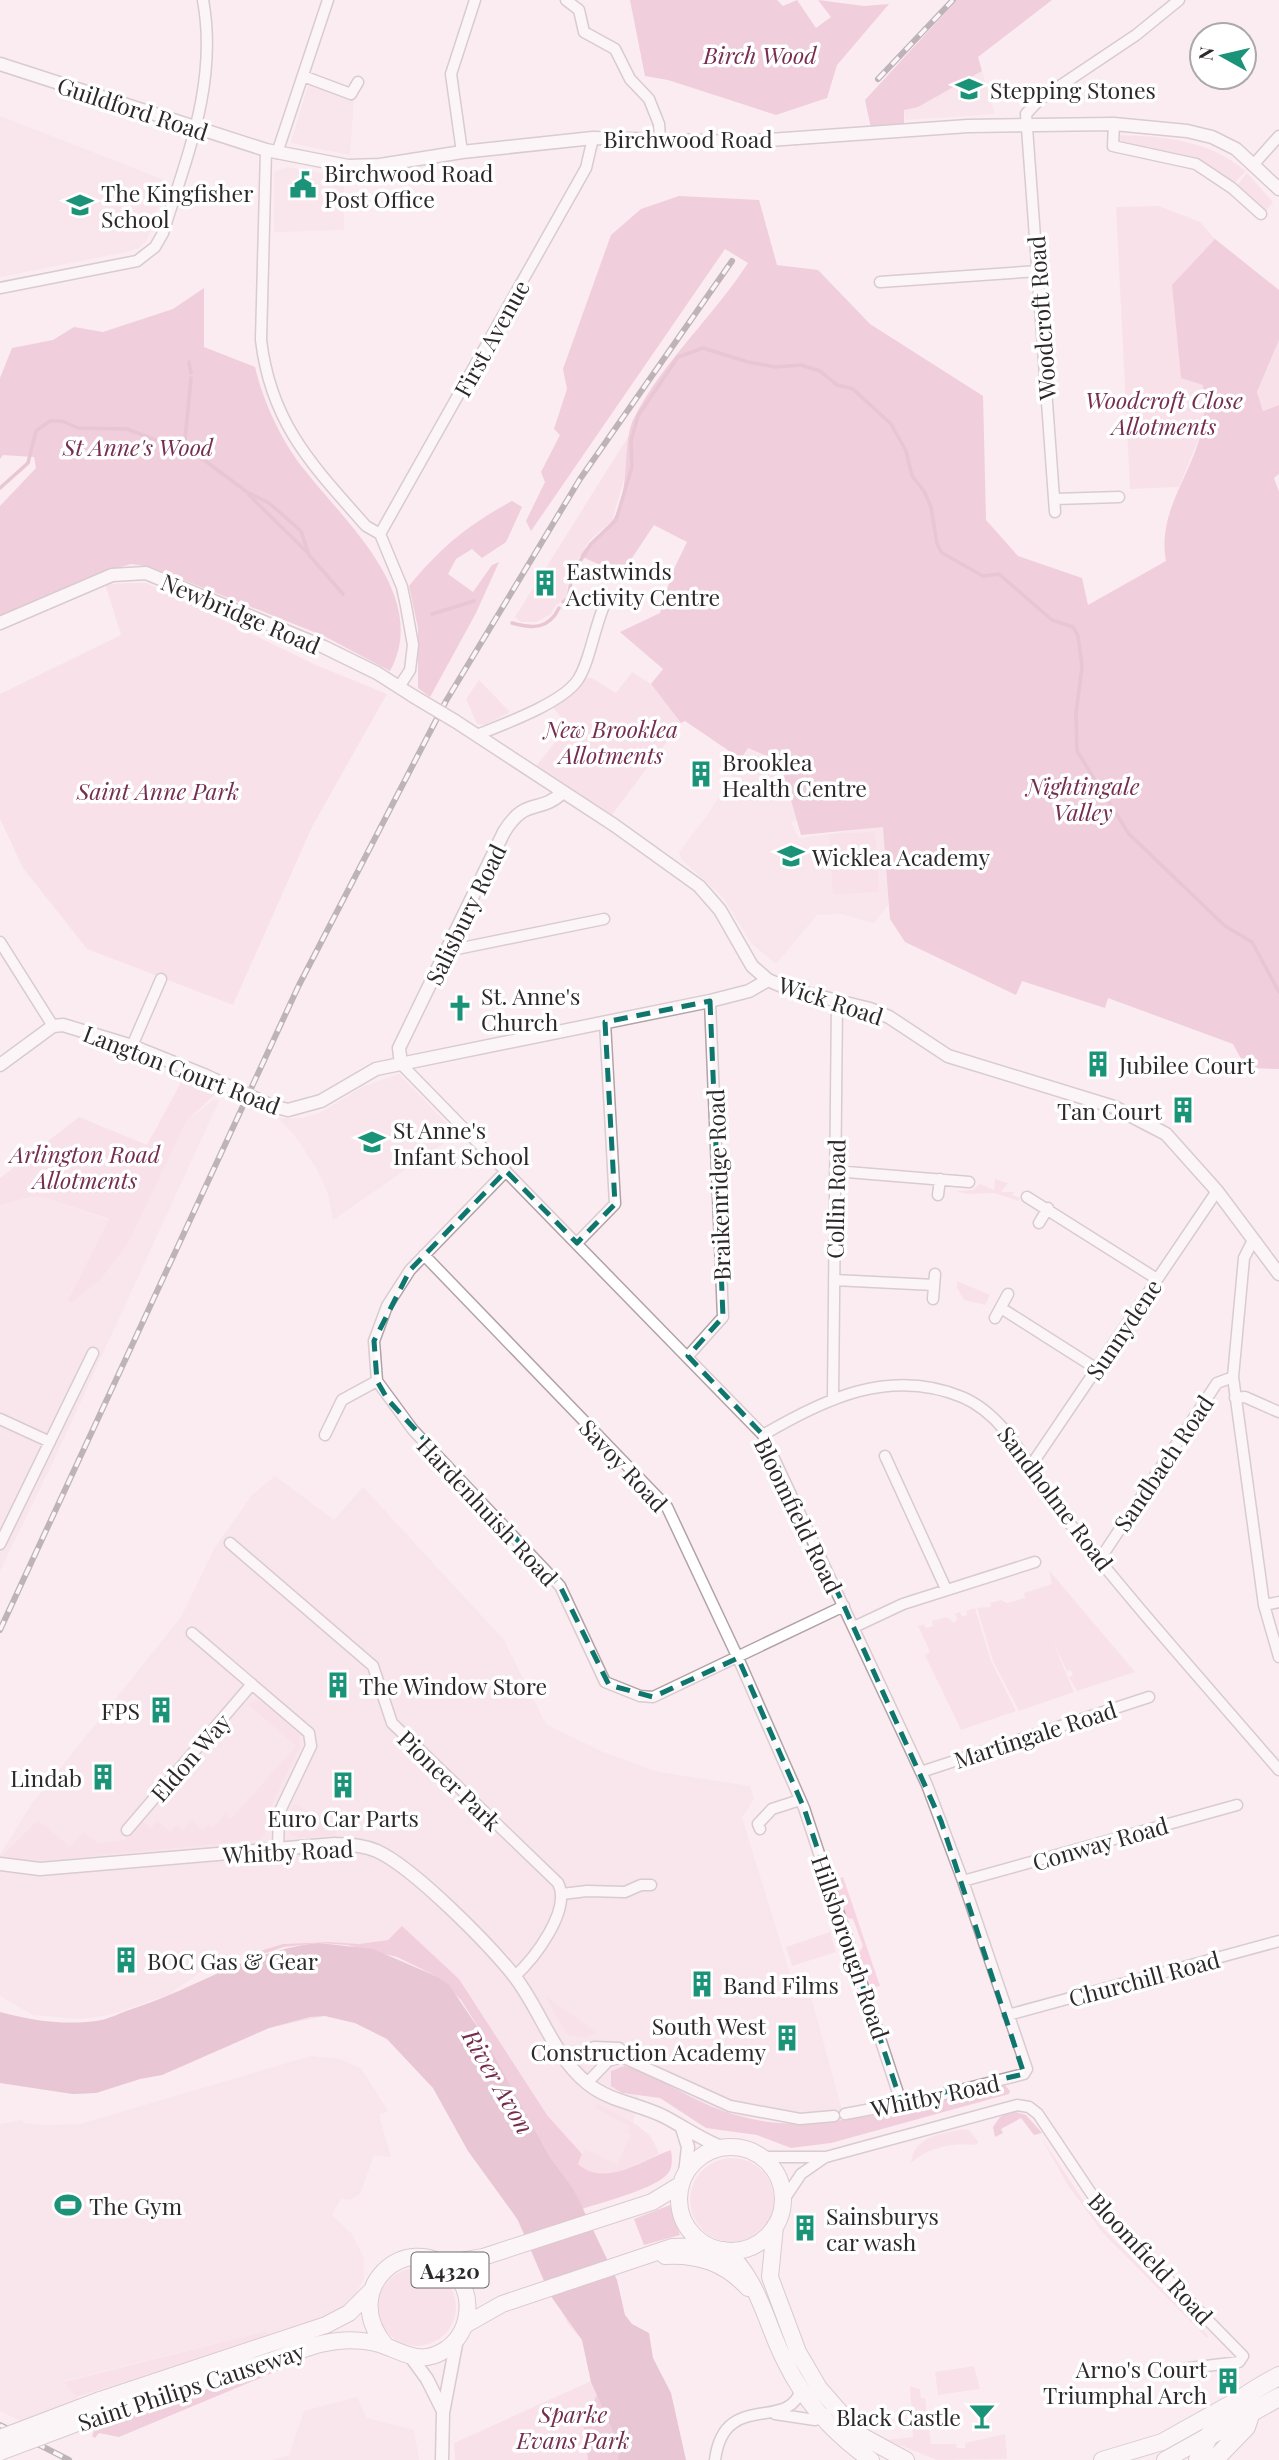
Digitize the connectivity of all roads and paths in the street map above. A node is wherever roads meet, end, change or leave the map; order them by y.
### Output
1 (203, 0) edge
2 (328, 0) edge
3 (475, 0) edge
4 (566, 0) edge
5 (1179, 0) edge
6 (0, 64) edge
7 (303, 76) junction
8 (358, 82) dead end
9 (1027, 123) junction
10 (1114, 124) junction
11 (196, 129) junction
12 (1279, 136) edge
13 (593, 138) junction
14 (660, 138) junction
15 (271, 151) junction
16 (462, 152) junction
17 (1254, 164) junction
18 (1279, 188) edge
19 (1261, 214) dead end
20 (1038, 271) junction
21 (880, 282) dead end
22 (0, 288) edge
23 (1119, 497) dead end
24 (1055, 499) junction
25 (1055, 512) dead end
26 (380, 534) junction
27 (607, 599) dead end
28 (0, 624) edge
29 (400, 687) junction
30 (477, 735) junction
31 (563, 792) junction
32 (604, 919) dead end
33 (0, 942) edge
34 (447, 951) junction
35 (160, 979) dead end
36 (768, 980) junction
37 (710, 1000) junction
38 (836, 1001) junction
39 (606, 1022) junction
40 (53, 1026) junction
41 (132, 1046) junction
42 (401, 1064) junction
43 (0, 1065) edge
44 (506, 1171) junction
45 (835, 1171) junction
46 (940, 1180) junction
47 (969, 1182) dead end
48 (1217, 1192) junction
49 (938, 1195) dead end
50 (1027, 1197) dead end
51 (1048, 1209) junction
52 (1039, 1223) dead end
53 (1252, 1241) junction
54 (577, 1243) junction
55 (424, 1255) junction
56 (1279, 1274) edge
57 (1157, 1279) junction
58 (834, 1280) junction
59 (1008, 1294) dead end
60 (933, 1299) dead end
61 (93, 1353) dead end
62 (688, 1356) junction
63 (1097, 1369) junction
64 (1233, 1377) junction
65 (376, 1381) junction
66 (833, 1398) junction
67 (1235, 1398) junction
68 (1279, 1412) edge
69 (0, 1419) edge
70 (325, 1435) dead end
71 (763, 1435) junction
72 (50, 1442) junction
73 (885, 1456) dead end
74 (1030, 1467) junction
75 (0, 1543) edge
76 (230, 1543) dead end
77 (1100, 1559) junction
78 (1035, 1562) dead end
79 (946, 1590) junction
80 (1279, 1602) edge
81 (1264, 1605) junction
82 (844, 1606) junction
83 (854, 1627) junction
84 (192, 1633) dead end
85 (1279, 1657) edge
86 (738, 1658) junction
87 (253, 1684) junction
88 (1149, 1697) dead end
89 (1279, 1770) edge
90 (921, 1772) junction
91 (799, 1796) junction
92 (1237, 1805) dead end
93 (760, 1829) dead end
94 (127, 1830) dead end
95 (278, 1849) junction
96 (0, 1864) edge
97 (963, 1881) junction
98 (651, 1885) dead end
99 (562, 1894) junction
100 (1279, 1941) edge
101 (514, 1977) junction
102 (1008, 2015) junction
103 (565, 2059) junction
104 (630, 2060) junction
105 (1024, 2074) joint
106 (587, 2083) junction
107 (901, 2102) junction
108 (681, 2128) junction
109 (722, 2147) junction
110 (762, 2157) junction
111 (826, 2157) junction
112 (683, 2179) junction
113 (783, 2201) junction
114 (775, 2226) junction
115 (716, 2248) junction
116 (652, 2256) junction
117 (443, 2264) junction
118 (371, 2291) junction
119 (758, 2300) junction
120 (461, 2332) junction
121 (386, 2346) junction
122 (411, 2357) junction
123 (1181, 2369) dead end
124 (1279, 2376) edge
125 (801, 2389) junction
126 (1279, 2396) edge
127 (1232, 2402) junction
128 (102, 2407) junction
129 (833, 2407) junction
130 (768, 2412) junction
131 (443, 2413) junction
132 (821, 2419) junction
133 (0, 2438) edge
134 (1161, 2442) junction
135 (1205, 2451) edge
136 (0, 2452) edge
137 (442, 2460) edge
138 (715, 2460) edge
139 (871, 2460) edge
140 (906, 2460) edge
141 (1102, 2460) edge
142 (1165, 2460) edge

1 - 11 street
2 - 7 street
3 - 16 street
4 - 14 street
5 - 9 street
6 - 11 street, Guildford Road
7 - 8 street
7 - 15 street
9 - 10 street, Birchwood Road
9 - 14 street, Birchwood Road
9 - 20 street, Woodcroft Road
10 - 17 street, Birchwood Road
10 - 19 street
11 - 15 street, Guildford Road
11 - 22 street
12 - 17 street
13 - 14 street, Birchwood Road
13 - 16 street, Birchwood Road
13 - 26 street, First Avenue
15 - 16 street, Birchwood Road
15 - 26 street
17 - 18 street, Birchwood Road
20 - 21 street
20 - 24 street, Woodcroft Road
23 - 24 street
24 - 25 street, Woodcroft Road
26 - 29 street
27 - 30 street
28 - 29 street, Newbridge Road
29 - 30 street, Wick Road, bridge
30 - 31 street, Wick Road
31 - 34 street, Salisbury Road
31 - 36 street, Wick Road
32 - 34 street
33 - 40 street, Langton Court Road
34 - 42 street, Salisbury Road
35 - 41 street
36 - 37 street, Langton Court Road
36 - 38 street, Wick Road
37 - 39 street, Langton Court Road
37 - 62 street, Braikenridge Road
38 - 45 street, Collin Road
38 - 48 street, Wick Road
39 - 42 street, Langton Court Road
39 - 54 street
40 - 41 street, Langton Court Road
40 - 43 street
41 - 42 street, Langton Court Road, bridge
42 - 44 street, Bloomfield Road
44 - 54 street, Bloomfield Road
44 - 55 street
45 - 46 street
45 - 58 street, Collin Road
46 - 47 street
46 - 49 street
48 - 53 street, Wick Road
48 - 57 street, Sunnydene
50 - 51 street
51 - 52 street
51 - 57 street
53 - 56 street, Wick Road
53 - 64 street
54 - 62 street, Bloomfield Road
55 - 65 street
55 - 86 street, Savoy Road
57 - 63 street, Sunnydene
58 - 60 street
58 - 66 street, Collin Road
59 - 63 street
61 - 72 street
62 - 71 street, Bloomfield Road
63 - 74 street, Sunnydene
64 - 67 street
64 - 77 street, Sandbach Road
65 - 70 street
65 - 86 street, Hardenhuish Road
66 - 71 street, Sandholme Road
66 - 74 street, Sandholme Road
67 - 68 street
67 - 81 street
69 - 72 street
71 - 82 street, Bloomfield Road
72 - 75 street
73 - 79 street
74 - 77 street, Sandholme Road
76 - 99 street, Pioneer Park
77 - 89 street, Sandholme Road
78 - 79 street
79 - 83 street
80 - 81 street
81 - 85 street
82 - 83 street, Bloomfield Road
82 - 86 street, Hardenhuish Road
83 - 90 street, Bloomfield Road
84 - 87 street
86 - 91 street, Savoy Road
87 - 94 street, Eldon Way
87 - 95 street
88 - 90 street, Martingale Road
90 - 97 street, Bloomfield Road
91 - 93 street
91 - 107 street, Hillsborough Road
92 - 97 street, Conway Road
95 - 96 street, Whitby Road
95 - 101 street, Whitby Road
97 - 102 street, Bloomfield Road
98 - 99 street
99 - 101 street
100 - 102 street, Churchill Road
101 - 103 street, Whitby Road
102 - 105 street, Bloomfield Road
103 - 104 street, Whitby Road
103 - 106 street, Whitby Road
104 - 106 street
104 - 107 street, Whitby Road
105 - 107 street, Whitby Road
106 - 108 street, Whitby Road
108 - 109 street, Whitby Road
108 - 112 street
109 - 110 main road
109 - 112 main road, A4320
110 - 111 street
110 - 113 main road
111 - 113 street
111 - 123 street, Bloomfield Road
112 - 115 main road
112 - 117 main road, A4320
113 - 114 main road
114 - 115 main road, A4320
114 - 129 main road
115 - 116 main road, A4320
115 - 119 main road
116 - 119 main road
116 - 120 main road, A4320
117 - 118 main road, A4320
117 - 120 main road, A4320
118 - 121 main road
118 - 128 main road, Saint Philips Causeway / A4320
119 - 125 main road
120 - 122 main road, A4320
120 - 131 street
121 - 122 main road, A4320
121 - 128 main road, Saint Philips Causeway / A4320
122 - 131 street
124 - 127 highway
125 - 130 street
125 - 132 main road
126 - 135 highway
127 - 134 main road
127 - 135 highway
128 - 133 main road, Saint Philips Causeway / A4320, bridge
128 - 136 main road, Saint Philips Causeway / A4320, bridge
129 - 132 street
129 - 140 main road
130 - 132 street
130 - 138 street
131 - 137 street
132 - 139 main road
134 - 135 main road
134 - 141 main road
135 - 142 main road

